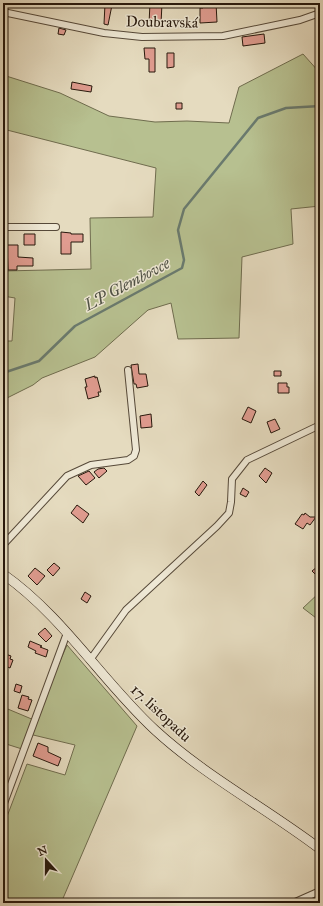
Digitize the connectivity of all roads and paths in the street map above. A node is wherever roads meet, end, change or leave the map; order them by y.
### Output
1 (3, 12) edge
2 (320, 13) edge
3 (3, 227) edge
4 (56, 227) dead end
5 (128, 370) dead end
6 (320, 425) edge
7 (3, 545) edge
8 (3, 574) edge
9 (67, 633) junction
10 (90, 660) junction
11 (3, 806) edge
12 (320, 849) edge
13 (320, 891) edge
14 (293, 903) edge

1 - 2 street, Doubravská
3 - 4 street
5 - 7 street
6 - 10 street
8 - 9 main road, 17. listopadu
9 - 10 main road, 17. listopadu
9 - 11 street
10 - 12 main road, 17. listopadu
13 - 14 street

